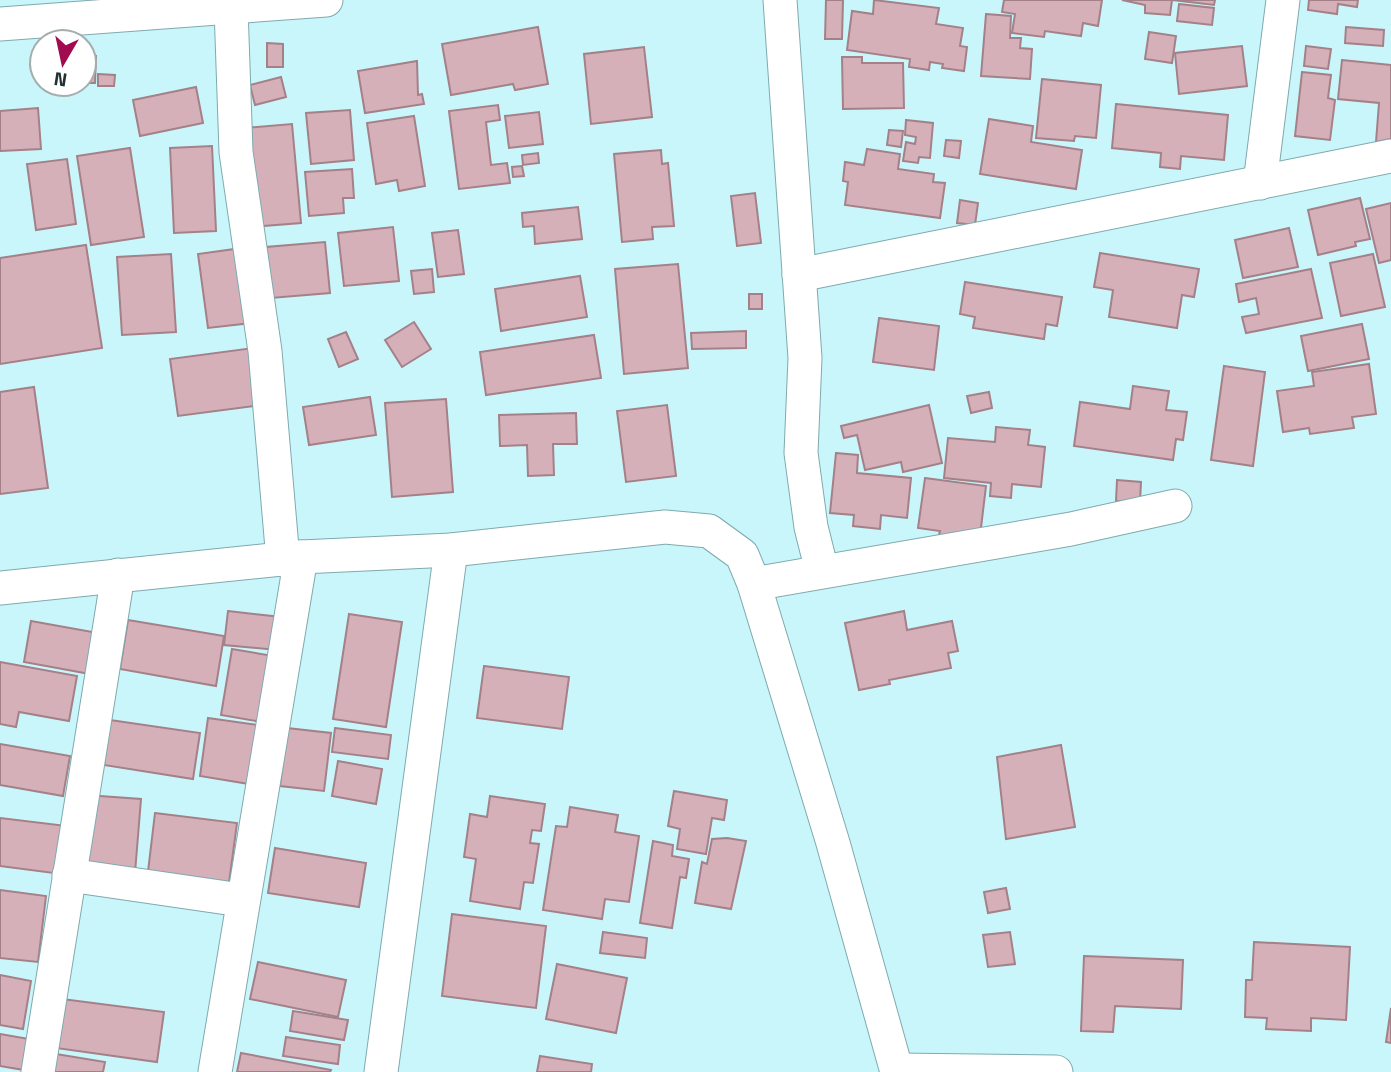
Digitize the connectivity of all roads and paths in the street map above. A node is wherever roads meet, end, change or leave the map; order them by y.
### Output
1 (326, 0) edge
2 (780, 0) edge
3 (1283, 0) edge
4 (231, 8) junction
5 (96, 9) edge
6 (0, 24) edge
7 (1391, 156) edge
8 (1260, 183) junction
9 (799, 275) junction
10 (1175, 506) dead end
11 (451, 550) junction
12 (292, 558) junction
13 (822, 571) junction
14 (118, 575) junction
15 (754, 584) junction
16 (0, 588) edge
17 (69, 875) junction
18 (241, 900) junction
19 (897, 1071) edge
20 (38, 1072) edge
21 (215, 1072) edge
22 (381, 1072) edge
23 (1056, 1072) edge

1 - 4 street
2 - 9 street
3 - 8 street
4 - 5 street
4 - 12 street
5 - 6 street
7 - 8 street
8 - 9 street
9 - 13 street
10 - 13 street
11 - 12 street
11 - 15 street
11 - 22 street
12 - 14 street
12 - 18 street
13 - 15 street
14 - 16 street
14 - 17 street
15 - 19 street
17 - 18 street
17 - 20 street
18 - 21 street
19 - 23 street

